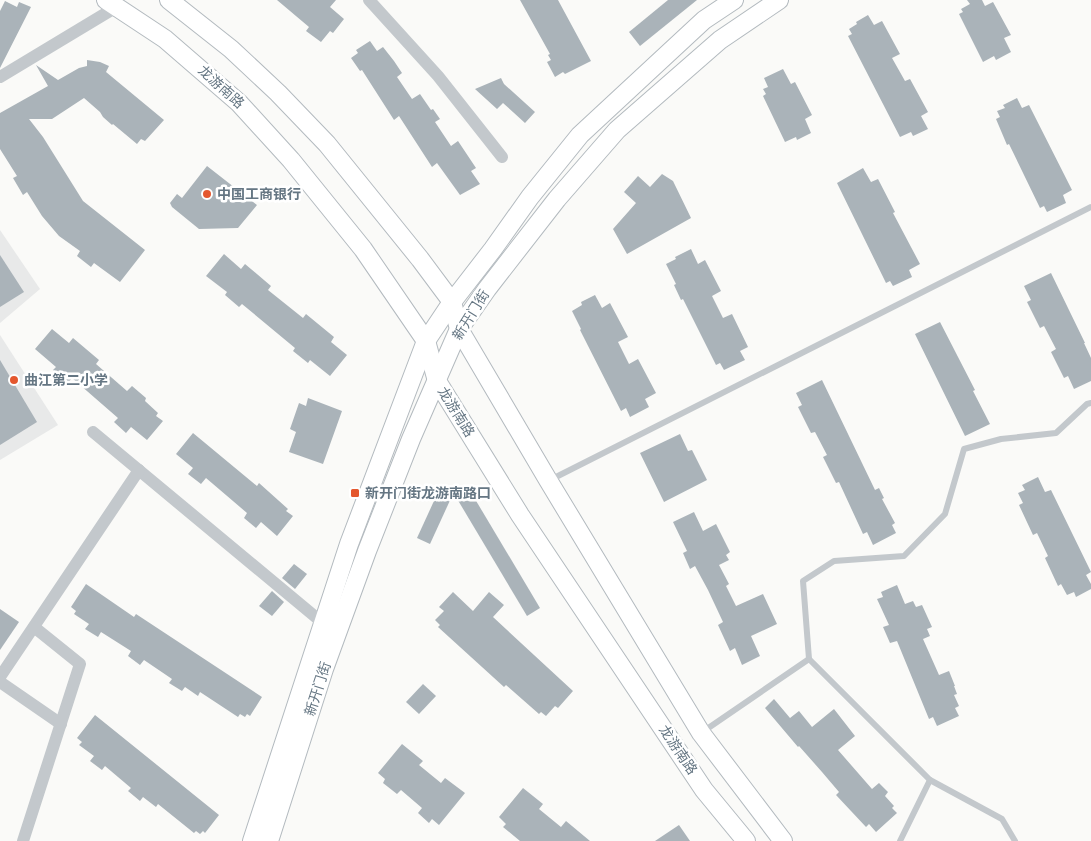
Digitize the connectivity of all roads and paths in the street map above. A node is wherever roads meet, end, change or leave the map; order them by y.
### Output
1 (169, 0) edge
2 (369, 0) edge
3 (734, 0) edge
4 (779, 0) edge
5 (112, 3) edge
6 (0, 77) edge
7 (502, 157) dead end
8 (1091, 206) edge
9 (452, 302) junction
10 (459, 329) junction
11 (426, 341) junction
12 (437, 381) junction
13 (1091, 403) edge
14 (93, 432) dead end
15 (139, 470) junction
16 (548, 480) junction
17 (324, 624) junction
18 (34, 627) junction
19 (809, 659) junction
20 (0, 677) edge
21 (0, 682) edge
22 (61, 724) junction
23 (701, 733) junction
24 (930, 780) junction
25 (23, 841) edge
26 (252, 841) edge
27 (269, 841) edge
28 (746, 841) edge
29 (783, 841) edge
30 (900, 841) edge
31 (1015, 841) edge

1 - 9 main road, 龙游南路
2 - 7 street
3 - 9 main road, 新开门街
4 - 10 main road, 新开门街
5 - 6 street
5 - 11 main road, 龙游南路
8 - 16 lane
9 - 10 main road, 龙游南路
9 - 11 main road, 新开门街
10 - 12 main road, 新开门街
10 - 16 main road, 龙游南路
11 - 12 main road, 龙游南路
11 - 17 main road, 新开门街
12 - 27 main road, 新开门街
12 - 28 main road, 龙游南路
13 - 19 lane
14 - 15 street
15 - 17 street
15 - 18 street
16 - 23 main road, 龙游南路
17 - 26 main road, 新开门街
18 - 20 street
18 - 22 street
19 - 23 lane
19 - 24 lane
21 - 22 street
22 - 25 street
23 - 29 main road, 龙游南路
24 - 30 lane
24 - 31 lane

